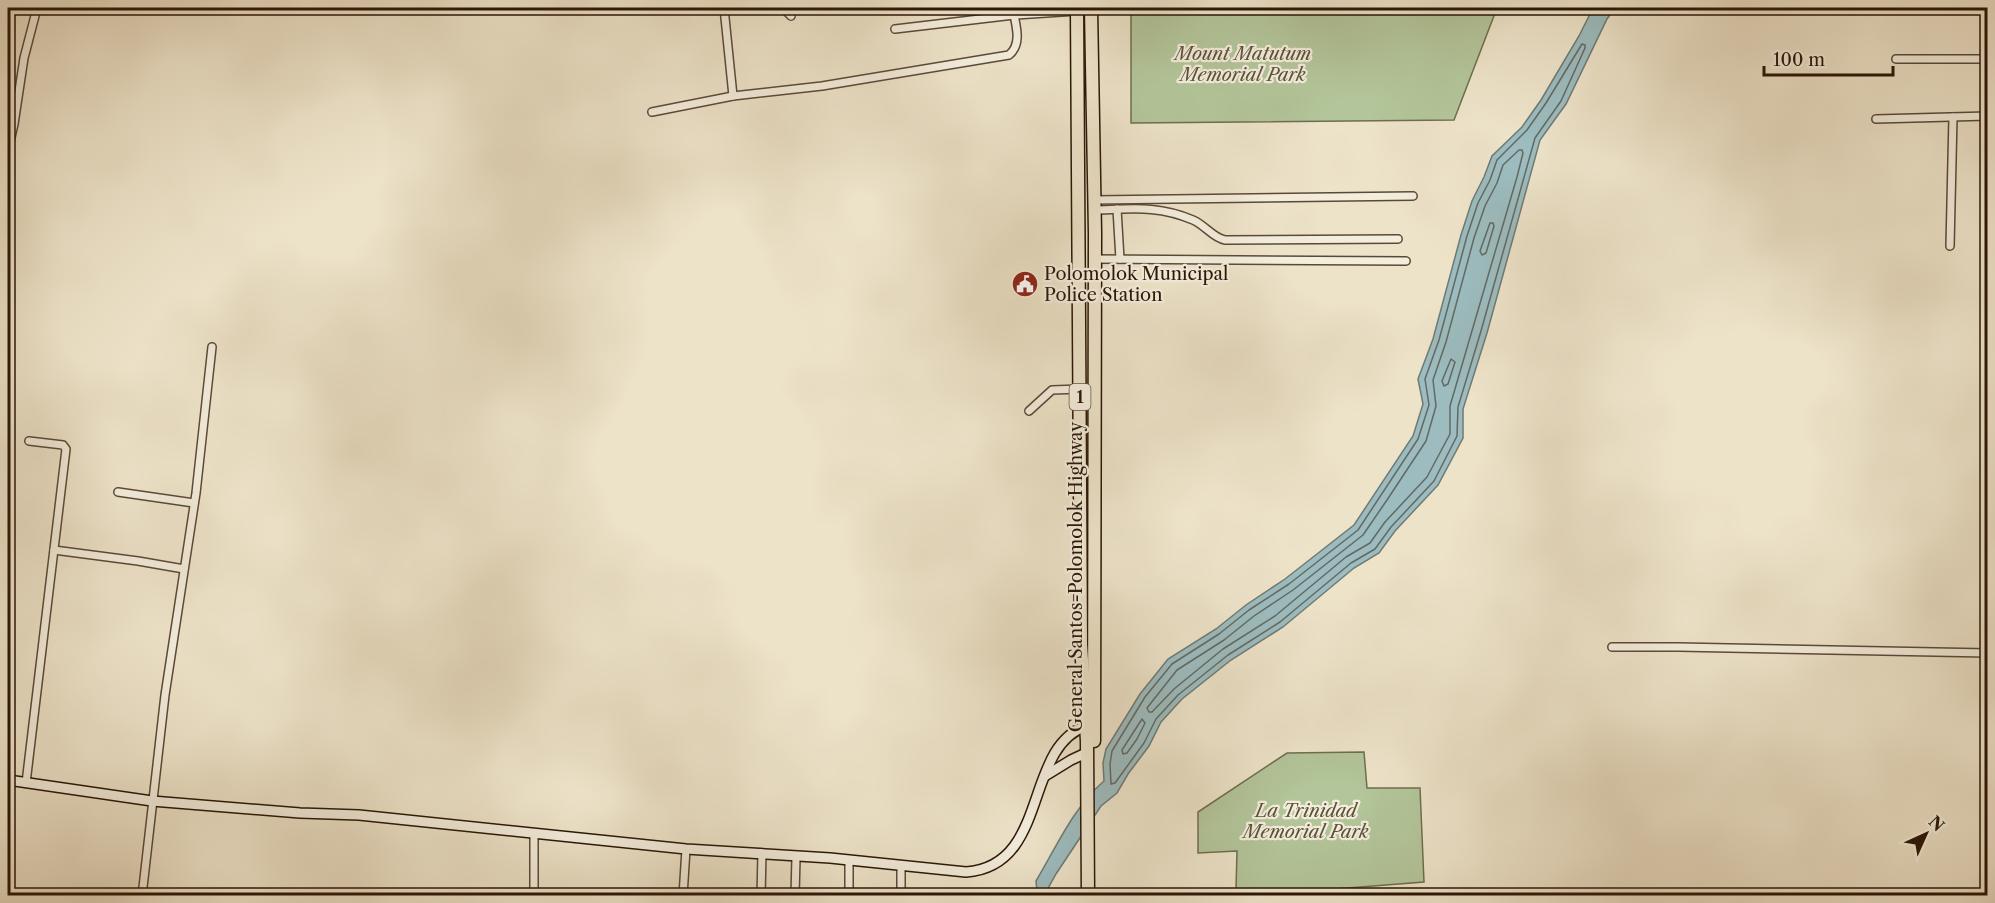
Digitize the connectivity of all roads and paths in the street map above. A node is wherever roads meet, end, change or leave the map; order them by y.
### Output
1 (37, 8) edge
2 (724, 8) edge
3 (783, 8) edge
4 (1091, 8) edge
5 (1077, 9) edge
6 (1014, 15) junction
7 (791, 16) dead end
8 (896, 29) dead end
9 (1896, 59) dead end
10 (1988, 59) edge
11 (733, 96) junction
12 (652, 112) dead end
13 (1988, 116) edge
14 (1953, 117) junction
15 (1876, 119) dead end
16 (8, 151) edge
17 (1413, 196) dead end
18 (1095, 205) junction
19 (1118, 209) junction
20 (1398, 239) dead end
21 (1950, 246) dead end
22 (1095, 259) junction
23 (1120, 259) junction
24 (1406, 261) dead end
25 (212, 347) dead end
26 (1080, 388) junction
27 (1029, 411) dead end
28 (29, 441) dead end
29 (118, 492) dead end
30 (194, 503) junction
31 (54, 550) junction
32 (184, 569) junction
33 (1612, 647) dead end
34 (1988, 653) edge
35 (1086, 726) junction
36 (1086, 753) junction
37 (1045, 776) junction
38 (1091, 778) junction
39 (8, 780) edge
40 (26, 783) junction
41 (152, 801) junction
42 (534, 833) junction
43 (1091, 844) junction
44 (686, 849) junction
45 (762, 853) junction
46 (796, 856) junction
47 (849, 860) junction
48 (901, 866) junction
49 (142, 896) edge
50 (534, 896) edge
51 (683, 896) edge
52 (761, 896) edge
53 (795, 896) edge
54 (849, 896) edge
55 (901, 896) edge
56 (1089, 896) edge
57 (1096, 896) edge

1 - 16 street
2 - 11 street
3 - 7 street
4 - 18 highway, General Santos-Polomolok Highway / 1
5 - 6 street
5 - 26 highway, 1
6 - 8 street
6 - 11 street
9 - 10 street
11 - 12 street
13 - 14 street
14 - 15 street
14 - 21 street
17 - 18 street
18 - 19 street
18 - 22 highway, General Santos-Polomolok Highway / 1
19 - 20 street
19 - 23 street
22 - 23 street
22 - 38 highway, General Santos-Polomolok Highway / 1
23 - 24 street
25 - 30 street
26 - 27 street
26 - 35 highway, 1
28 - 31 street
29 - 30 street
30 - 32 street
31 - 32 street
31 - 40 street
32 - 41 street
33 - 34 street
35 - 36 highway, 1
35 - 37 street
36 - 37 street
36 - 38 highway, 1
37 - 48 street
38 - 43 highway, 1
39 - 40 street
40 - 41 street
41 - 42 street
41 - 49 street
42 - 44 street
42 - 50 street
43 - 56 highway, 1
43 - 57 highway, 1
44 - 45 street
44 - 51 street
45 - 46 street
45 - 52 street
46 - 47 street
46 - 53 street
47 - 48 street
47 - 54 street
48 - 55 street

